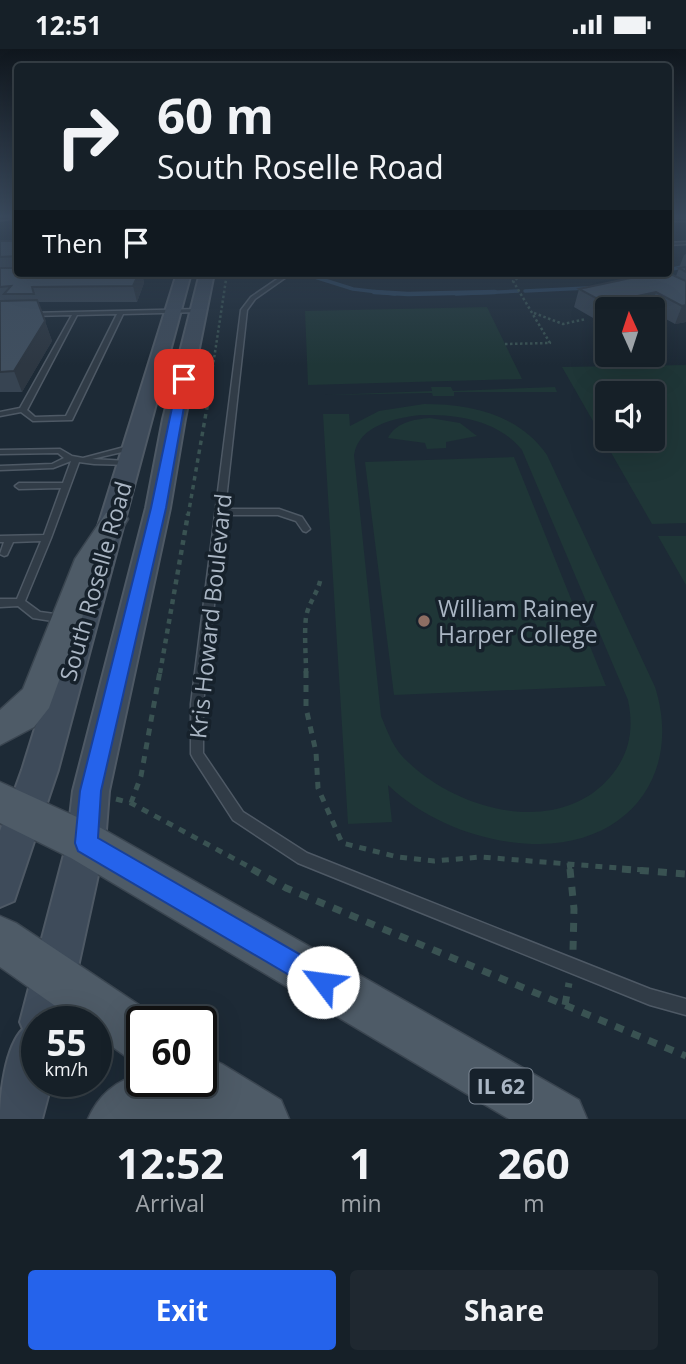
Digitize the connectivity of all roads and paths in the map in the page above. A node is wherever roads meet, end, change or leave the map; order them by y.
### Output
1 (184, 277) edge
2 (205, 277) edge
3 (226, 277) edge
4 (283, 277) edge
5 (520, 277) edge
6 (635, 277) edge
7 (641, 280) edge
8 (186, 312) junction
9 (533, 312) junction
10 (23, 314) edge
11 (75, 314) junction
12 (120, 314) junction
13 (586, 319) dead end
14 (505, 344) dead end
15 (23, 410) junction
16 (0, 414) edge
17 (0, 452) edge
18 (130, 455) junction
19 (76, 459) junction
20 (0, 468) edge
21 (67, 485) junction
22 (19, 486) dead end
23 (220, 512) junction
24 (115, 519) junction
25 (306, 529) dead end
26 (47, 538) junction
27 (5, 539) edge
28 (4, 553) dead end
29 (321, 576) dead end
30 (20, 602) junction
31 (0, 603) edge
32 (68, 619) junction
33 (0, 729) edge
34 (12, 809) edge
35 (86, 843) junction
36 (569, 863) junction
37 (686, 874) edge
38 (0, 887) edge
39 (0, 939) edge
40 (571, 965) junction
41 (56, 976) junction
42 (48, 1006) edge
43 (565, 1006) junction
44 (686, 1007) edge
45 (126, 1026) edge
46 (686, 1056) edge
47 (23, 1097) edge
48 (228, 1097) edge
49 (17, 1119) edge
50 (115, 1119) edge
51 (560, 1119) edge

1 - 8 main road, South Roselle Road
2 - 8 main road, South Roselle Road
3 - 43 path
4 - 23 lane, Kris Howard Boulevard
5 - 9 path
6 - 7 path
8 - 12 lane
8 - 18 main road, South Roselle Road
8 - 35 main road, South Roselle Road
9 - 13 path
9 - 14 path
10 - 11 lane
11 - 12 lane
11 - 15 lane
12 - 15 lane
15 - 16 lane
17 - 19 lane
18 - 19 lane
18 - 19 lane
18 - 24 main road, South Roselle Road
19 - 20 lane
19 - 21 lane
21 - 22 lane
21 - 26 lane
23 - 25 lane
23 - 40 lane, Kris Howard Boulevard
24 - 32 main road
24 - 34 main road, South Roselle Road
26 - 27 lane
26 - 30 lane
27 - 28 lane
29 - 36 path
30 - 31 lane
30 - 32 lane
32 - 33 main road
34 - 35 main road, IL 62
34 - 38 main road, South Roselle Road
35 - 41 main road, South Roselle Road
35 - 51 main road, IL 62
36 - 37 path
36 - 40 path
39 - 41 main road
40 - 43 path
40 - 44 lane, Kris Howard Boulevard
41 - 42 main road, South Roselle Road
41 - 45 main road
43 - 46 path
47 - 49 main road
48 - 50 main road

